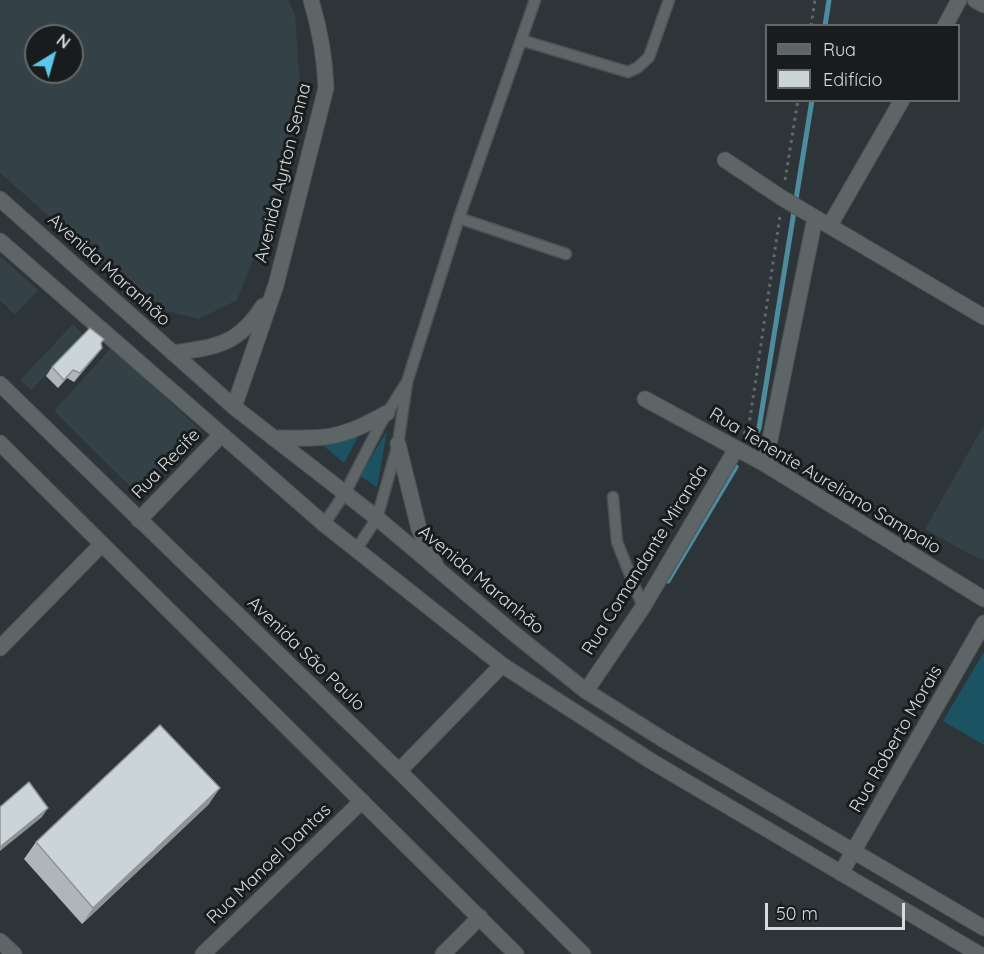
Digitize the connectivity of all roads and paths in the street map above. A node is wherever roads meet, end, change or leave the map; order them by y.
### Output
1 (311, 0) edge
2 (535, 0) edge
3 (669, 0) edge
4 (815, 0) edge
5 (959, 0) edge
6 (975, 0) edge
7 (984, 5) edge
8 (811, 24) edge
9 (946, 24) edge
10 (521, 40) junction
11 (798, 102) edge
12 (901, 102) edge
13 (725, 160) dead end
14 (782, 198) junction
15 (0, 199) edge
16 (459, 218) junction
17 (815, 218) junction
18 (830, 225) junction
19 (0, 241) edge
20 (566, 254) dead end
21 (276, 285) junction
22 (984, 317) edge
23 (173, 353) junction
24 (407, 382) junction
25 (0, 384) edge
26 (645, 399) dead end
27 (234, 408) junction
28 (387, 413) junction
29 (221, 435) junction
30 (273, 438) junction
31 (0, 442) edge
32 (398, 444) junction
33 (736, 449) junction
34 (765, 464) junction
35 (345, 493) junction
36 (613, 497) dead end
37 (377, 518) junction
38 (139, 520) junction
39 (324, 524) junction
40 (102, 544) junction
41 (356, 550) junction
42 (438, 572) junction
43 (984, 599) edge
44 (643, 607) junction
45 (984, 623) edge
46 (0, 648) edge
47 (502, 664) junction
48 (586, 691) junction
49 (399, 771) junction
50 (362, 801) junction
51 (853, 852) junction
52 (841, 873) junction
53 (480, 917) junction
54 (984, 928) edge
55 (0, 941) edge
56 (14, 954) edge
57 (203, 954) edge
58 (443, 954) edge
59 (516, 954) edge
60 (583, 954) edge
61 (979, 954) edge

1 - 21 main road, Avenida Ayrton Senna
2 - 10 lane
3 - 10 lane
4 - 8 path
5 - 9 main road
6 - 7 main road
10 - 16 lane
11 - 14 path
12 - 18 main road
13 - 14 main road
14 - 17 main road
14 - 33 path
15 - 23 main road, Avenida Maranhão
16 - 20 lane
16 - 24 lane
17 - 18 main road
17 - 34 main road
18 - 22 main road
19 - 29 main road
21 - 23 main road, Avenida Ayrton Senna
21 - 27 main road, Avenida Ayrton Senna
23 - 27 main road, Avenida Maranhão
24 - 28 lane
24 - 32 lane
25 - 38 main road, Avenida São Paulo
26 - 33 main road, Rua Tenente Aureliano Sampaio
27 - 30 main road, Avenida Maranhão
28 - 30 main road
28 - 35 lane
29 - 38 main road, Rua Recife
29 - 39 main road
30 - 35 main road, Avenida Maranhão
31 - 40 main road
32 - 37 lane
32 - 42 main road
33 - 34 main road, Rua Tenente Aureliano Sampaio
33 - 44 main road, Rua Comandante Miranda
34 - 43 main road, Rua Tenente Aureliano Sampaio
35 - 37 main road, Avenida Maranhão
35 - 39 lane
36 - 44 lane
37 - 41 lane
37 - 42 main road, Avenida Maranhão
38 - 49 main road, Avenida São Paulo
39 - 41 main road
40 - 46 main road
40 - 50 main road
41 - 47 main road
42 - 48 main road, Avenida Maranhão
44 - 48 main road, Rua Comandante Miranda
45 - 51 main road, Rua Roberto Morais
47 - 49 main road
47 - 52 main road
48 - 51 main road, Avenida Maranhão
49 - 60 main road, Avenida São Paulo
50 - 53 main road
50 - 57 main road, Rua Manoel Dantas
51 - 52 main road, Rua Roberto Morais
51 - 54 main road, Avenida Maranhão
52 - 61 main road
53 - 58 main road
53 - 59 main road
55 - 56 main road

